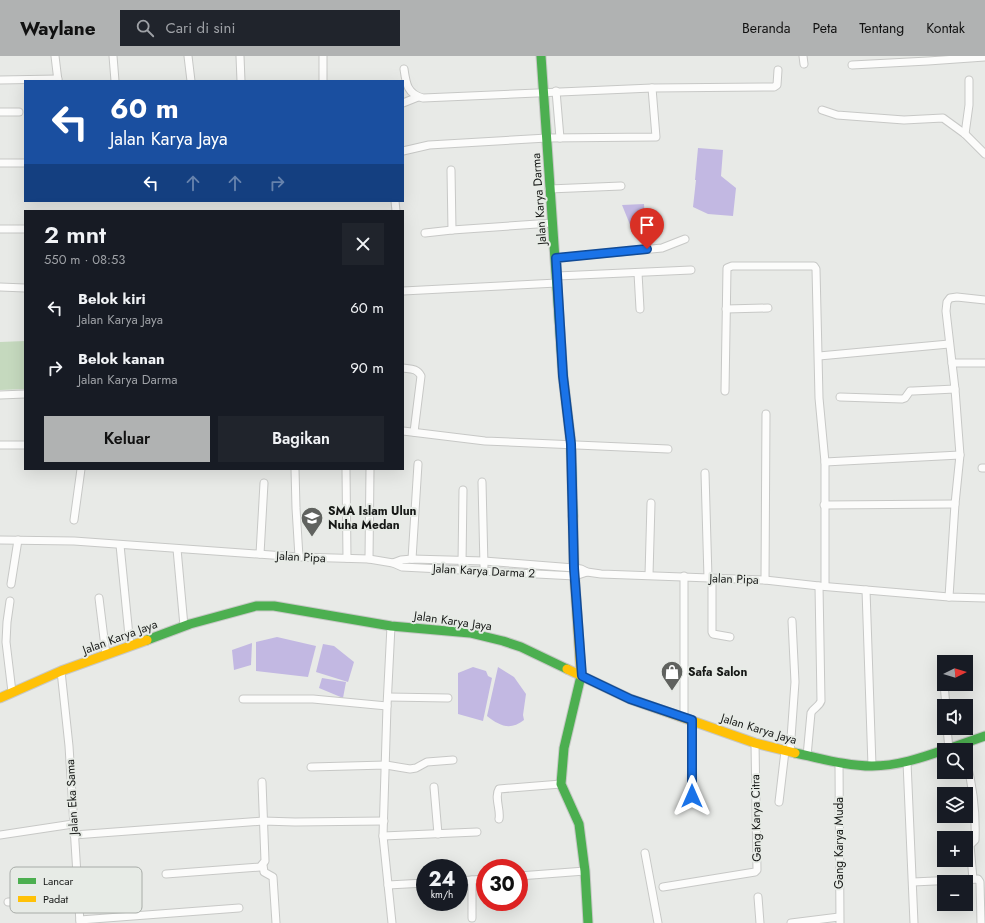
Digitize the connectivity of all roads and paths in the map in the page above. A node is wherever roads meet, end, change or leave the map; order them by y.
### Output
1 (55, 56) edge
2 (113, 56) edge
3 (188, 56) edge
4 (240, 56) edge
5 (323, 56) edge
6 (541, 56) edge
7 (803, 56) edge
8 (985, 57) edge
9 (928, 59) edge
10 (804, 64) dead end
11 (852, 64) dead end
12 (404, 69) dead end
13 (778, 70) dead end
14 (0, 80) edge
15 (58, 80) edge
16 (115, 80) edge
17 (191, 80) edge
18 (242, 80) edge
19 (323, 80) edge
20 (969, 80) dead end
21 (652, 88) junction
22 (556, 91) junction
23 (544, 92) junction
24 (418, 97) junction
25 (404, 103) edge
26 (822, 110) dead end
27 (0, 112) edge
28 (19, 112) dead end
29 (965, 134) junction
30 (547, 138) junction
31 (560, 138) junction
32 (404, 151) edge
33 (985, 154) edge
34 (24, 163) edge
35 (0, 164) edge
36 (451, 170) dead end
37 (620, 186) dead end
38 (549, 189) junction
39 (552, 223) junction
40 (0, 229) edge
41 (24, 229) edge
42 (452, 230) junction
43 (425, 233) dead end
44 (685, 239) dead end
45 (556, 258) junction
46 (691, 270) dead end
47 (638, 273) junction
48 (557, 280) junction
49 (0, 287) edge
50 (24, 288) edge
51 (404, 291) edge
52 (985, 300) edge
53 (768, 308) dead end
54 (640, 309) dead end
55 (726, 309) junction
56 (949, 344) junction
57 (819, 356) junction
58 (952, 362) junction
59 (985, 363) edge
60 (404, 368) edge
61 (955, 390) junction
62 (725, 391) dead end
63 (24, 394) edge
64 (0, 395) edge
65 (840, 397) dead end
66 (766, 414) dead end
67 (404, 431) edge
68 (414, 432) junction
69 (24, 444) edge
70 (571, 444) junction
71 (0, 445) edge
72 (668, 449) dead end
73 (960, 455) junction
74 (825, 462) junction
75 (418, 464) dead end
76 (81, 470) edge
77 (295, 470) edge
78 (346, 470) edge
79 (370, 470) edge
80 (706, 473) dead end
81 (482, 482) dead end
82 (264, 483) dead end
83 (463, 490) dead end
84 (651, 504) dead end
85 (954, 504) junction
86 (824, 505) junction
87 (74, 520) dead end
88 (0, 540) edge
89 (18, 540) junction
90 (120, 545) junction
91 (177, 549) junction
92 (260, 554) junction
93 (299, 557) junction
94 (347, 558) junction
95 (369, 559) junction
96 (412, 559) junction
97 (462, 560) junction
98 (484, 561) junction
99 (393, 563) junction
100 (520, 565) junction
101 (462, 570) junction
102 (484, 571) junction
103 (520, 572) junction
104 (575, 572) junction
105 (649, 575) junction
106 (684, 576) junction
107 (710, 578) junction
108 (765, 580) junction
109 (11, 584) dead end
110 (822, 586) junction
111 (866, 590) junction
112 (949, 597) junction
113 (99, 598) dead end
114 (985, 598) edge
115 (10, 601) dead end
116 (792, 621) dead end
117 (184, 626) junction
118 (391, 626) junction
119 (730, 637) dead end
120 (130, 646) junction
121 (106, 655) junction
122 (61, 671) junction
123 (582, 676) junction
124 (12, 692) junction
125 (388, 697) junction
126 (0, 698) edge
127 (448, 698) dead end
128 (243, 699) dead end
129 (387, 706) junction
130 (688, 719) junction
131 (985, 736) edge
132 (756, 742) junction
133 (971, 743) edge
134 (787, 752) junction
135 (937, 753) edge
136 (807, 756) junction
137 (452, 760) dead end
138 (839, 762) junction
139 (907, 762) junction
140 (386, 765) junction
141 (872, 766) junction
142 (311, 768) dead end
143 (970, 779) edge
144 (262, 782) dead end
145 (562, 784) junction
146 (434, 787) dead end
147 (692, 796) dead end
148 (779, 802) dead end
149 (499, 819) dead end
150 (263, 821) junction
151 (384, 821) junction
152 (74, 824) junction
153 (477, 832) dead end
154 (438, 834) junction
155 (0, 835) edge
156 (74, 835) junction
157 (383, 836) junction
158 (645, 853) dead end
159 (263, 865) junction
160 (76, 867) edge
161 (585, 871) junction
162 (166, 874) dead end
163 (528, 875) edge
164 (973, 875) edge
165 (973, 879) edge
166 (468, 880) edge
167 (472, 880) junction
168 (476, 880) edge
169 (937, 881) edge
170 (913, 882) junction
171 (416, 883) edge
172 (388, 885) junction
173 (663, 887) dead end
174 (758, 897) dead end
175 (239, 908) dead end
176 (472, 918) dead end
177 (840, 920) edge
178 (80, 921) edge
179 (276, 923) edge
180 (392, 923) edge
181 (588, 923) edge
182 (658, 923) edge
183 (760, 923) edge
184 (791, 923) edge
185 (914, 923) edge
186 (982, 923) edge

1 - 15 street
2 - 16 street
3 - 17 street
4 - 18 street
5 - 19 street
6 - 23 main road, Jalan Karya Darma
7 - 10 street
8 - 9 street
9 - 11 street
12 - 24 street
13 - 21 street
14 - 15 street
20 - 29 street
21 - 22 street
21 - 31 street
22 - 23 street
22 - 31 street
23 - 24 street
23 - 30 main road, Jalan Karya Darma
24 - 25 street
26 - 29 street
27 - 28 street
29 - 33 street
30 - 31 street
30 - 32 street
30 - 38 main road, Jalan Karya Darma
34 - 35 street
36 - 42 street
37 - 38 street
38 - 39 main road, Jalan Karya Darma
39 - 42 street
39 - 45 main road, Jalan Karya Darma
40 - 41 street
42 - 43 street
44 - 45 street
45 - 48 main road, Jalan Karya Darma
46 - 47 street
47 - 48 street
47 - 54 street
48 - 51 street
48 - 70 main road, Jalan Karya Darma
49 - 50 street
52 - 56 street
53 - 55 street
55 - 57 street
55 - 62 street
56 - 57 street
56 - 58 street
57 - 74 street
58 - 59 street
58 - 61 street
60 - 68 street
61 - 65 street
61 - 73 street
63 - 64 street
66 - 108 street
67 - 68 street
68 - 70 street
69 - 71 street
70 - 72 street
70 - 104 main road, Jalan Karya Darma
73 - 74 street
73 - 85 street
74 - 86 street
75 - 96 street
76 - 87 street
77 - 93 street
78 - 94 street
79 - 95 street
80 - 107 street
81 - 98 street
82 - 92 street
83 - 97 street
84 - 105 street
85 - 86 street
85 - 112 street
86 - 110 street
88 - 89 street, Jalan Pipa
89 - 90 street, Jalan Pipa
89 - 109 street
90 - 91 street, Jalan Pipa
90 - 120 street
91 - 92 street, Jalan Pipa
91 - 117 street
92 - 93 street, Jalan Pipa
93 - 94 street, Jalan Pipa
94 - 95 street, Jalan Pipa
95 - 99 street, Jalan Pipa
96 - 97 street, Jalan Pipa
96 - 99 street, Jalan Pipa
97 - 98 street, Jalan Pipa
97 - 101 street
98 - 100 street, Jalan Pipa
98 - 102 street
99 - 101 street, Jalan Karya Darma 2
100 - 103 street
100 - 104 street, Jalan Pipa
101 - 102 street, Jalan Karya Darma 2
102 - 103 street, Jalan Karya Darma 2
103 - 104 street, Jalan Karya Darma 2
104 - 105 street, Jalan Pipa
104 - 123 main road, Jalan Karya Darma
105 - 106 street, Jalan Pipa
106 - 107 street, Jalan Pipa
106 - 130 street
107 - 108 street, Jalan Pipa
107 - 119 street
108 - 110 street, Jalan Pipa
110 - 111 street, Jalan Pipa
110 - 136 street
111 - 112 street, Jalan Pipa
111 - 141 street
112 - 114 street, Jalan Pipa
113 - 121 street
115 - 124 street
116 - 134 street
117 - 118 main road, Jalan Karya Jaya
117 - 120 main road, Jalan Karya Jaya
118 - 123 main road, Jalan Karya Jaya
118 - 125 street
120 - 121 main road, Jalan Karya Jaya
121 - 122 main road, Jalan Karya Jaya
122 - 124 main road, Jalan Karya Jaya
122 - 152 street, Jalan Eka Sama
123 - 130 main road, Jalan Karya Jaya
123 - 145 main road, Jalan Karya Darma
124 - 126 main road, Jalan Karya Jaya
125 - 127 street
125 - 129 street
128 - 129 street
129 - 140 street
130 - 132 main road, Jalan Karya Jaya
130 - 147 street
131 - 133 main road, Jalan Karya Jaya
132 - 134 main road, Jalan Karya Jaya
132 - 173 street, Gang Karya Citra
134 - 136 main road, Jalan Karya Jaya
134 - 148 street
135 - 139 main road, Jalan Karya Jaya
136 - 138 main road, Jalan Karya Jaya
137 - 140 street
138 - 141 main road, Jalan Karya Jaya
138 - 177 street, Gang Karya Muda
139 - 141 main road, Jalan Karya Jaya
139 - 170 street
140 - 142 street
140 - 151 street
143 - 164 street
144 - 150 street
145 - 149 street
145 - 161 main road
146 - 154 street
150 - 151 street
150 - 156 street
150 - 159 street
151 - 157 street
152 - 155 street
152 - 156 street, Jalan Eka Sama
153 - 154 street
154 - 157 street
156 - 160 street, Jalan Eka Sama
157 - 172 street
158 - 182 street
159 - 162 street
159 - 179 street
161 - 163 street
161 - 181 main road
165 - 186 street
166 - 167 street
167 - 168 street
167 - 176 street
169 - 170 street
170 - 185 street
171 - 172 street
172 - 180 street
174 - 183 street
175 - 178 street
177 - 184 street

